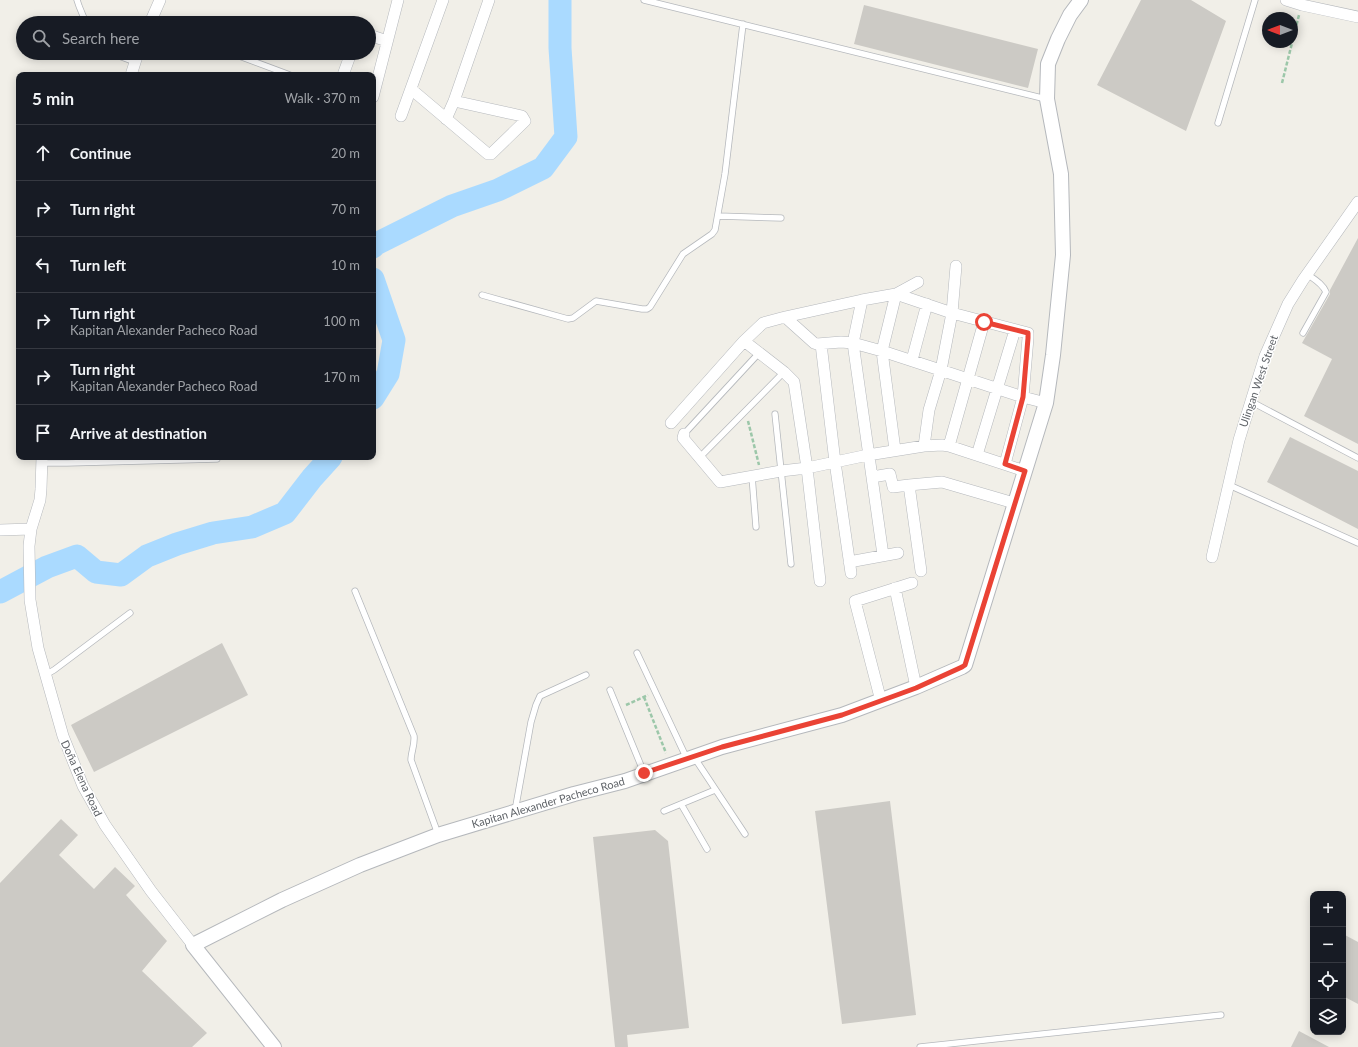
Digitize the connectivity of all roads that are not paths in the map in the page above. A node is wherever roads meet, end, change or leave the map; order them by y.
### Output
1 (78, 0) edge
2 (160, 0) edge
3 (398, 0) edge
4 (443, 0) edge
5 (489, 0) edge
6 (644, 0) edge
7 (1081, 0) edge
8 (1255, 0) edge
9 (1286, 0) edge
10 (83, 16) edge
11 (153, 16) edge
12 (1358, 17) edge
13 (743, 24) junction
14 (376, 38) edge
15 (387, 42) junction
16 (136, 60) edge
17 (250, 60) edge
18 (348, 60) edge
19 (132, 72) edge
20 (282, 72) edge
21 (344, 72) edge
22 (376, 85) edge
23 (410, 89) junction
24 (1047, 99) junction
25 (454, 101) junction
26 (401, 116) dead end
27 (446, 119) junction
28 (1218, 123) dead end
29 (1358, 202) edge
30 (718, 216) junction
31 (781, 218) dead end
32 (956, 266) dead end
33 (1307, 274) junction
34 (918, 282) dead end
35 (896, 294) junction
36 (482, 295) dead end
37 (862, 300) junction
38 (927, 304) junction
39 (952, 314) junction
40 (785, 317) junction
41 (984, 322) junction
42 (1015, 330) junction
43 (1303, 333) dead end
44 (744, 341) junction
45 (852, 343) junction
46 (821, 344) junction
47 (882, 351) junction
48 (759, 353) junction
49 (912, 360) junction
50 (941, 370) junction
51 (784, 372) junction
52 (969, 379) junction
53 (998, 389) junction
54 (1023, 397) junction
55 (1250, 401) junction
56 (1046, 403) junction
57 (775, 414) dead end
58 (671, 423) dead end
59 (684, 434) joint
60 (924, 446) junction
61 (949, 446) junction
62 (895, 450) junction
63 (868, 455) junction
64 (977, 456) junction
65 (700, 457) junction
66 (1358, 458) edge
67 (42, 460) edge
68 (187, 460) edge
69 (835, 462) junction
70 (1005, 464) junction
71 (807, 468) junction
72 (780, 471) junction
73 (1025, 471) junction
74 (757, 475) junction
75 (872, 477) junction
76 (909, 485) junction
77 (1229, 485) junction
78 (1014, 503) junction
79 (756, 527) dead end
80 (31, 529) junction
81 (0, 530) edge
82 (1358, 543) edge
83 (898, 553) dead end
84 (883, 555) junction
85 (1212, 557) dead end
86 (791, 564) dead end
87 (921, 571) dead end
88 (820, 581) dead end
89 (912, 583) dead end
90 (895, 588) junction
91 (354, 591) dead end
92 (130, 613) dead end
93 (637, 653) dead end
94 (586, 675) dead end
95 (45, 676) junction
96 (916, 688) junction
97 (610, 690) dead end
98 (881, 700) junction
99 (690, 758) junction
100 (644, 773) junction
101 (715, 790) junction
102 (681, 804) junction
103 (515, 811) junction
104 (664, 811) dead end
105 (438, 834) junction
106 (745, 834) dead end
107 (707, 849) dead end
108 (193, 945) junction
109 (1221, 1015) dead end
110 (941, 1046) edge
111 (274, 1047) edge
112 (920, 1047) edge

1 - 10 lane
2 - 11 street
3 - 15 street
4 - 23 street
5 - 25 street
6 - 13 lane
7 - 24 street, Kapitan Alexander Pacheco Road
8 - 28 lane
9 - 12 street
13 - 24 lane
13 - 30 lane
14 - 15 street
15 - 22 street
16 - 19 street
17 - 20 lane
18 - 21 street
23 - 26 street
23 - 27 street
24 - 56 street, Kapitan Alexander Pacheco Road
25 - 27 street
25 - 27 street
29 - 33 street, Ulingan West Street
30 - 31 lane
30 - 36 lane
32 - 39 street
33 - 43 lane
33 - 55 street, Ulingan West Street
34 - 35 street
35 - 37 street
35 - 38 street
35 - 47 street
37 - 40 street
37 - 45 street
38 - 39 street
38 - 49 street
39 - 41 street
39 - 50 street
40 - 44 street
40 - 46 street
41 - 42 street
41 - 52 street
42 - 53 street
42 - 54 street
44 - 48 street
44 - 58 street
45 - 46 street
45 - 47 street
45 - 63 street
46 - 69 street
47 - 49 street
47 - 62 street
48 - 51 street
48 - 59 lane
49 - 50 street
50 - 52 street
50 - 60 street
51 - 65 lane
51 - 71 street
52 - 53 street
52 - 61 street
53 - 54 street
53 - 64 street
54 - 56 street
54 - 70 street
55 - 66 lane
55 - 77 street, Ulingan West Street
56 - 73 street, Kapitan Alexander Pacheco Road
57 - 72 lane
59 - 65 street
60 - 61 street
60 - 62 street
61 - 64 street
62 - 63 street
63 - 69 street
63 - 75 street
64 - 70 street
65 - 74 street
67 - 68 lane
67 - 80 street, Doña Elena Road
69 - 71 street
69 - 84 street
70 - 73 street
71 - 72 street
71 - 88 street
72 - 74 street
72 - 86 lane
73 - 78 street, Kapitan Alexander Pacheco Road
74 - 79 lane
75 - 76 street
75 - 84 street
76 - 78 street
76 - 87 street
77 - 82 lane
77 - 85 street, Ulingan West Street
78 - 96 street, Kapitan Alexander Pacheco Road
80 - 81 street
80 - 95 street, Doña Elena Road
83 - 84 street
89 - 90 street
90 - 96 street
90 - 98 street
91 - 105 lane
92 - 95 lane
93 - 99 lane
94 - 103 lane
95 - 108 street, Doña Elena Road
96 - 98 street, Kapitan Alexander Pacheco Road
97 - 100 lane
98 - 99 street, Kapitan Alexander Pacheco Road
99 - 100 street, Kapitan Alexander Pacheco Road
99 - 101 lane
100 - 103 street, Kapitan Alexander Pacheco Road
101 - 102 lane
101 - 106 lane
102 - 104 lane
102 - 107 lane
103 - 105 street, Kapitan Alexander Pacheco Road
105 - 108 street, Kapitan Alexander Pacheco Road
108 - 111 street, Doña Elena Road
109 - 110 lane
110 - 112 lane

